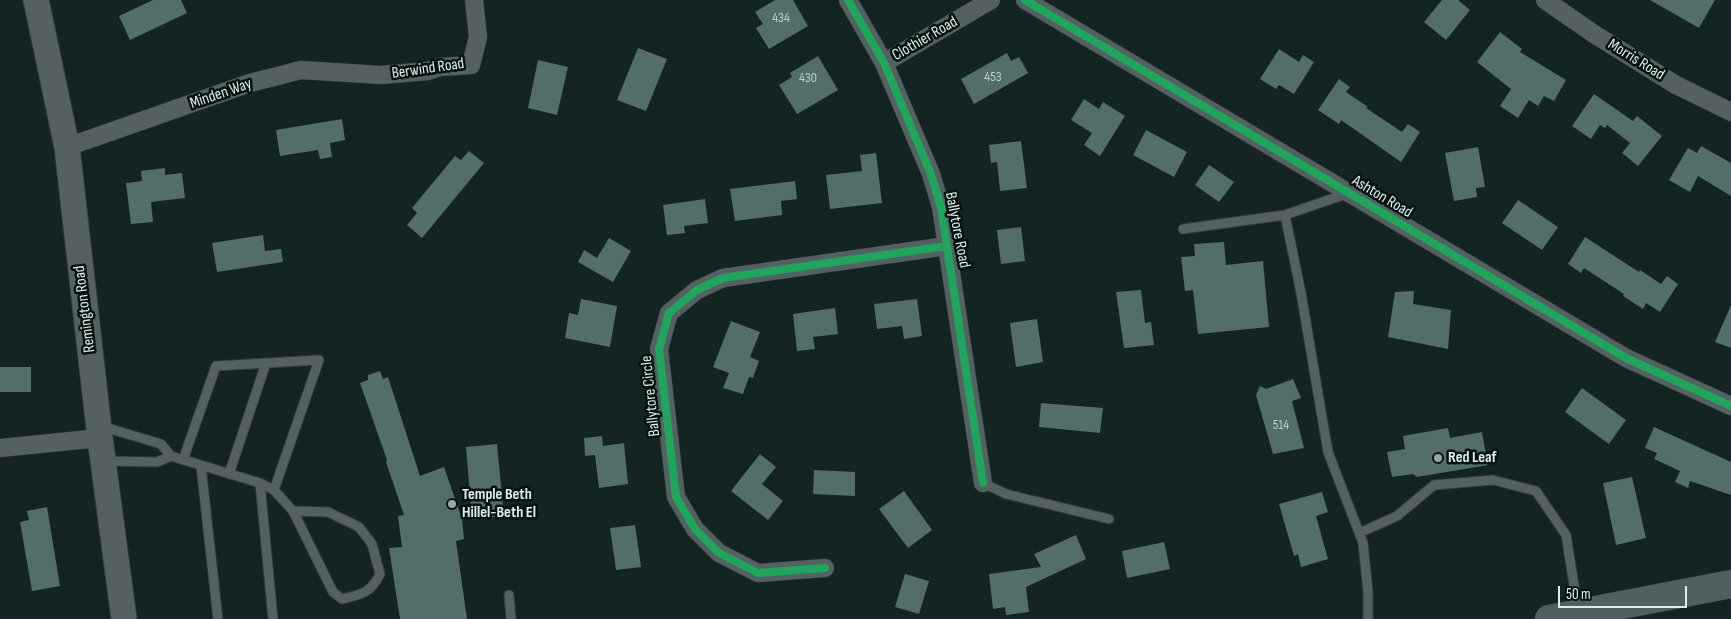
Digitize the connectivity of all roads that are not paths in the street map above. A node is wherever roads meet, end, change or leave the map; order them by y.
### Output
1 (36, 0) edge
2 (474, 0) edge
3 (848, 0) edge
4 (991, 0) edge
5 (1025, 0) edge
6 (1545, 0) edge
7 (884, 63) junction
8 (381, 75) joint
9 (1731, 112) edge
10 (67, 147) junction
11 (1350, 193) junction
12 (1285, 215) junction
13 (1183, 229) dead end
14 (947, 246) junction
15 (266, 363) junction
16 (1731, 406) edge
17 (100, 441) junction
18 (0, 448) edge
19 (171, 456) junction
20 (183, 460) junction
21 (201, 466) junction
22 (229, 474) junction
23 (260, 483) junction
24 (983, 483) joint
25 (274, 490) junction
26 (293, 511) junction
27 (1109, 519) dead end
28 (1359, 533) junction
29 (825, 568) dead end
30 (1731, 584) edge
31 (509, 595) dead end
32 (1578, 614) junction
33 (124, 619) edge
34 (218, 619) edge
35 (273, 619) edge
36 (511, 619) edge
37 (1368, 619) edge
38 (1549, 619) edge

1 - 10 main road, Remington Road
2 - 8 street, Berwind Road
3 - 7 street, Ballytore Road
4 - 7 street, Clothier Road
5 - 11 street, Ashton Road
6 - 9 street, Morris Road
7 - 14 street, Ballytore Road
8 - 10 street, Minden Way
10 - 17 main road, Remington Road
11 - 12 lane
11 - 16 street, Ashton Road
12 - 13 lane
12 - 28 lane
14 - 24 street, Ballytore Road
14 - 29 street, Ballytore Circle
15 - 20 lane
15 - 22 lane
15 - 25 lane
17 - 18 street
17 - 19 lane
17 - 19 lane
17 - 33 main road, Remington Road
19 - 20 lane
20 - 21 lane
21 - 22 lane
21 - 34 lane
22 - 23 lane
23 - 25 lane
23 - 35 lane
24 - 27 lane
25 - 26 lane
26 - 26 lane
28 - 32 lane
28 - 37 lane
30 - 32 highway
31 - 36 lane
32 - 38 highway

